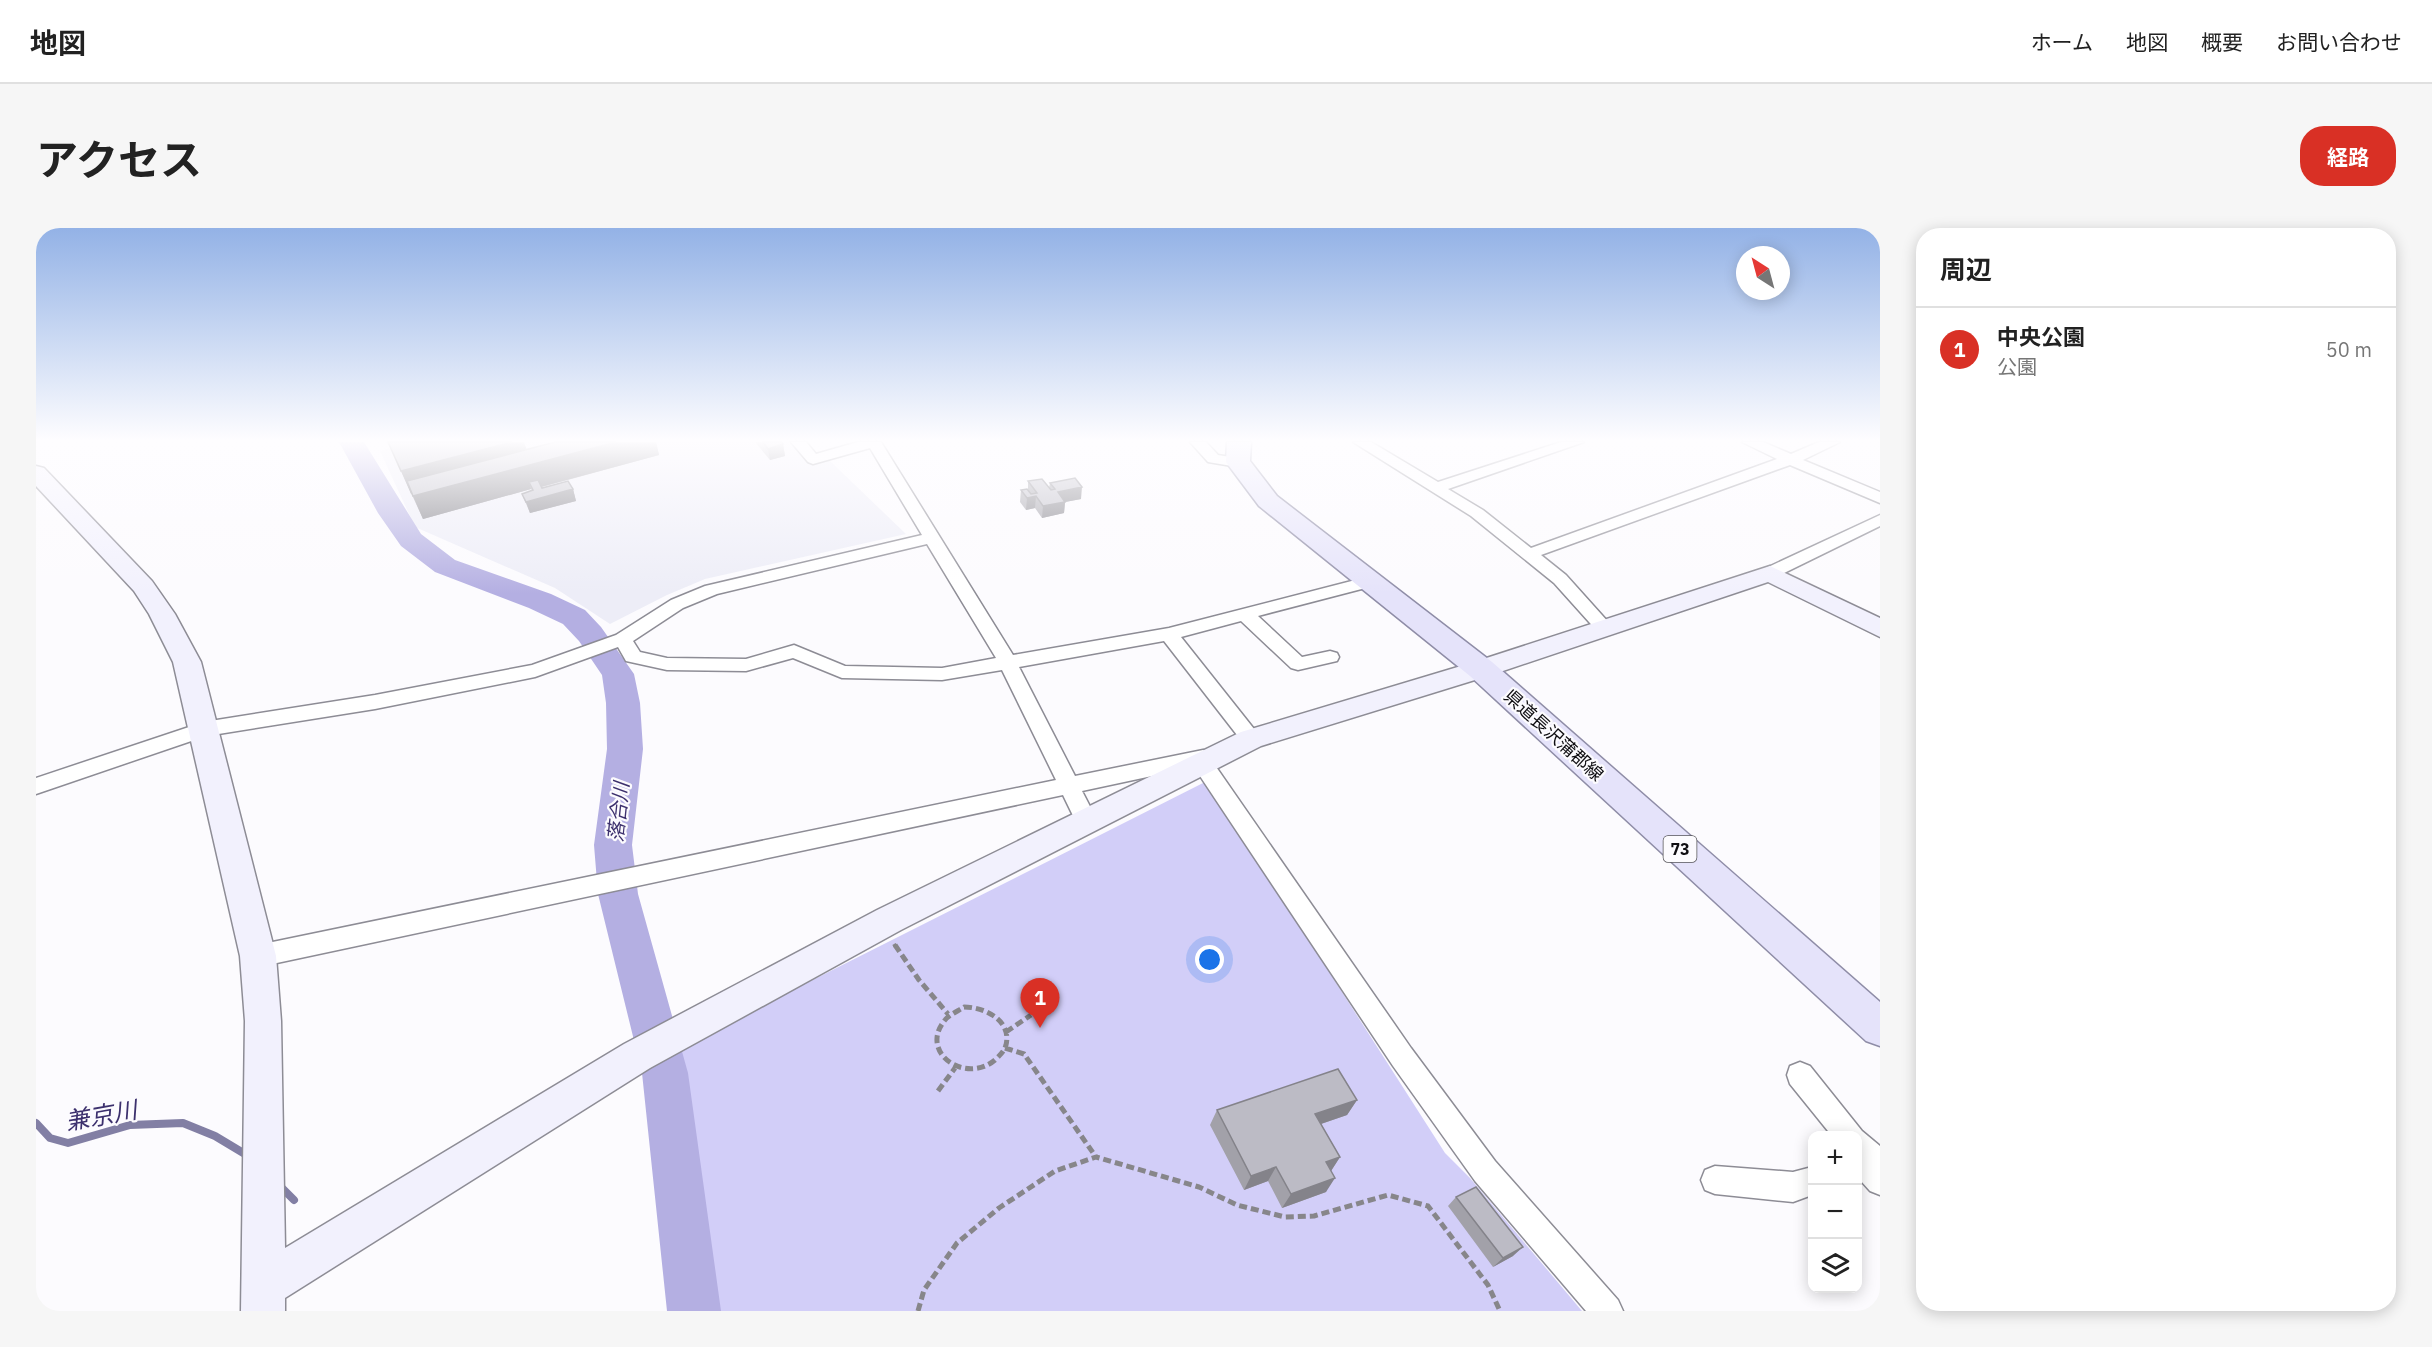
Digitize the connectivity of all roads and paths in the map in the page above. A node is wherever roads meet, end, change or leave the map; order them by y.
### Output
1 (55, 493) edge
2 (904, 493) edge
3 (1263, 493) edge
4 (1444, 493) edge
5 (1700, 493) edge
6 (1880, 520) edge
7 (931, 538) junction
8 (1529, 554) junction
9 (1770, 573) junction
10 (1371, 581) junction
11 (1245, 614) junction
12 (1604, 627) junction
13 (1880, 629) edge
14 (1169, 634) junction
15 (620, 640) junction
16 (1330, 657) dead end
17 (1008, 663) junction
18 (1481, 669) junction
19 (204, 729) junction
20 (1251, 739) junction
21 (1212, 759) junction
22 (36, 786) edge
23 (1068, 788) junction
24 (1087, 822) junction
25 (889, 920) junction
26 (258, 956) junction
27 (948, 1014) junction
28 (1031, 1015) dead end
29 (1880, 1028) edge
30 (1006, 1032) junction
31 (1005, 1048) junction
32 (956, 1068) junction
33 (1800, 1075) dead end
34 (938, 1091) dead end
35 (1846, 1131) edge
36 (1096, 1157) junction
37 (1715, 1180) dead end
38 (1808, 1182) edge
39 (263, 1299) edge
40 (918, 1311) edge
41 (1500, 1311) edge
42 (1607, 1311) edge

1 - 19 street
2 - 7 street
3 - 10 main road, 県道長沢蒲郡線 / 73
4 - 8 street
5 - 8 street
6 - 9 street
7 - 15 street
7 - 17 street
8 - 12 street
9 - 12 street
9 - 13 street
10 - 11 street
10 - 18 main road, 県道長沢蒲郡線 / 73
11 - 14 street
11 - 16 street
12 - 18 street
14 - 17 street
14 - 20 street
15 - 17 street
15 - 19 street
17 - 23 street
18 - 20 street
18 - 29 main road, 県道長沢蒲郡線 / 73
19 - 22 street
19 - 26 street
20 - 21 street
21 - 23 street
21 - 24 street
21 - 42 street
23 - 24 street
23 - 26 street
24 - 25 street
25 - 27 path
25 - 39 street
26 - 39 street
27 - 30 path
27 - 32 path
28 - 30 path
30 - 31 path
31 - 32 path
31 - 36 path
32 - 34 path
33 - 35 street
36 - 40 path
36 - 41 path
37 - 38 street

